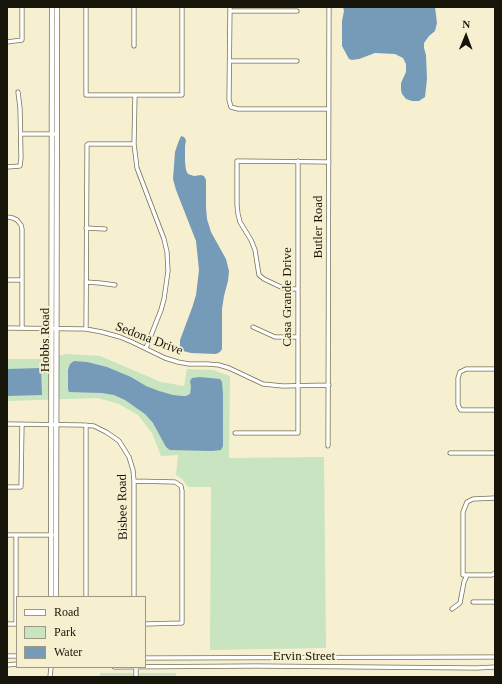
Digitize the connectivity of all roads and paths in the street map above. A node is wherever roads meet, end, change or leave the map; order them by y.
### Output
1 (22, 7) edge
2 (52, 7) edge
3 (57, 7) edge
4 (86, 7) edge
5 (134, 7) edge
6 (182, 7) edge
7 (330, 7) edge
8 (230, 9) edge
9 (297, 11) dead end
10 (7, 42) edge
11 (134, 46) dead end
12 (230, 61) junction
13 (297, 61) dead end
14 (51, 83) junction
15 (57, 83) junction
16 (18, 92) dead end
17 (135, 95) junction
18 (330, 109) junction
19 (21, 134) junction
20 (52, 134) junction
21 (57, 134) junction
22 (134, 144) junction
23 (298, 161) junction
24 (329, 162) junction
25 (7, 167) edge
26 (7, 217) edge
27 (86, 228) junction
28 (105, 229) dead end
29 (7, 280) edge
30 (22, 280) junction
31 (86, 282) junction
32 (116, 285) dead end
33 (298, 290) junction
34 (253, 327) dead end
35 (7, 328) edge
36 (22, 328) junction
37 (54, 328) junction
38 (86, 329) junction
39 (298, 338) junction
40 (146, 348) junction
41 (495, 369) edge
42 (298, 385) junction
43 (329, 385) junction
44 (495, 410) edge
45 (7, 424) edge
46 (22, 424) junction
47 (54, 425) junction
48 (86, 426) junction
49 (235, 433) dead end
50 (328, 446) dead end
51 (450, 453) dead end
52 (495, 453) edge
53 (134, 482) junction
54 (7, 487) edge
55 (495, 498) edge
56 (7, 535) edge
57 (16, 535) junction
58 (50, 535) junction
59 (56, 536) junction
60 (495, 573) edge
61 (467, 575) junction
62 (51, 596) edge
63 (56, 596) edge
64 (86, 596) edge
65 (134, 596) edge
66 (473, 602) dead end
67 (495, 602) edge
68 (452, 609) dead end
69 (7, 624) edge
70 (16, 624) edge
71 (146, 624) edge
72 (495, 657) edge
73 (146, 658) edge
74 (146, 667) edge
75 (495, 667) edge

1 - 10 street
2 - 14 street, Hobbs Road
3 - 15 street, Hobbs Road
4 - 17 street
5 - 11 street
6 - 17 street
7 - 18 street, Butler Road
8 - 9 street
8 - 12 street
12 - 13 street
12 - 18 street
14 - 15 street
14 - 20 street, Hobbs Road
15 - 21 street, Hobbs Road
16 - 19 street
17 - 22 street
18 - 24 street, Butler Road
19 - 20 street
19 - 25 street
20 - 21 street
20 - 37 street, Hobbs Road
21 - 37 street, Hobbs Road
22 - 27 street
22 - 40 street
23 - 24 street
23 - 33 street, Casa Grande Drive
23 - 33 street
24 - 43 street, Butler Road
26 - 30 street
27 - 28 street
27 - 31 street
29 - 30 street
30 - 36 street
31 - 32 street
31 - 38 street
33 - 39 street, Casa Grande Drive
34 - 39 street
35 - 36 street, Sedona Drive
36 - 37 street, Sedona Drive
37 - 38 street, Sedona Drive
37 - 47 street, Hobbs Road
38 - 40 street, Sedona Drive
39 - 42 street, Casa Grande Drive
40 - 42 street, Sedona Drive
41 - 44 street
42 - 43 street, Sedona Drive
42 - 49 street, Casa Grande Drive
43 - 50 street, Butler Road
45 - 46 street, Bisbee Road
46 - 47 street, Bisbee Road
46 - 54 street
47 - 48 street, Bisbee Road
47 - 58 street, Hobbs Road
47 - 59 street, Hobbs Road
48 - 53 street, Bisbee Road
48 - 64 street
51 - 52 street
53 - 65 street, Bisbee Road
53 - 71 street
55 - 61 street
56 - 57 street
57 - 58 street
57 - 70 street
58 - 59 street
58 - 62 street, Hobbs Road
59 - 63 street, Hobbs Road
60 - 61 street
61 - 68 street
66 - 67 street
69 - 70 street
72 - 73 street, Ervin Street
74 - 75 street, Ervin Street

